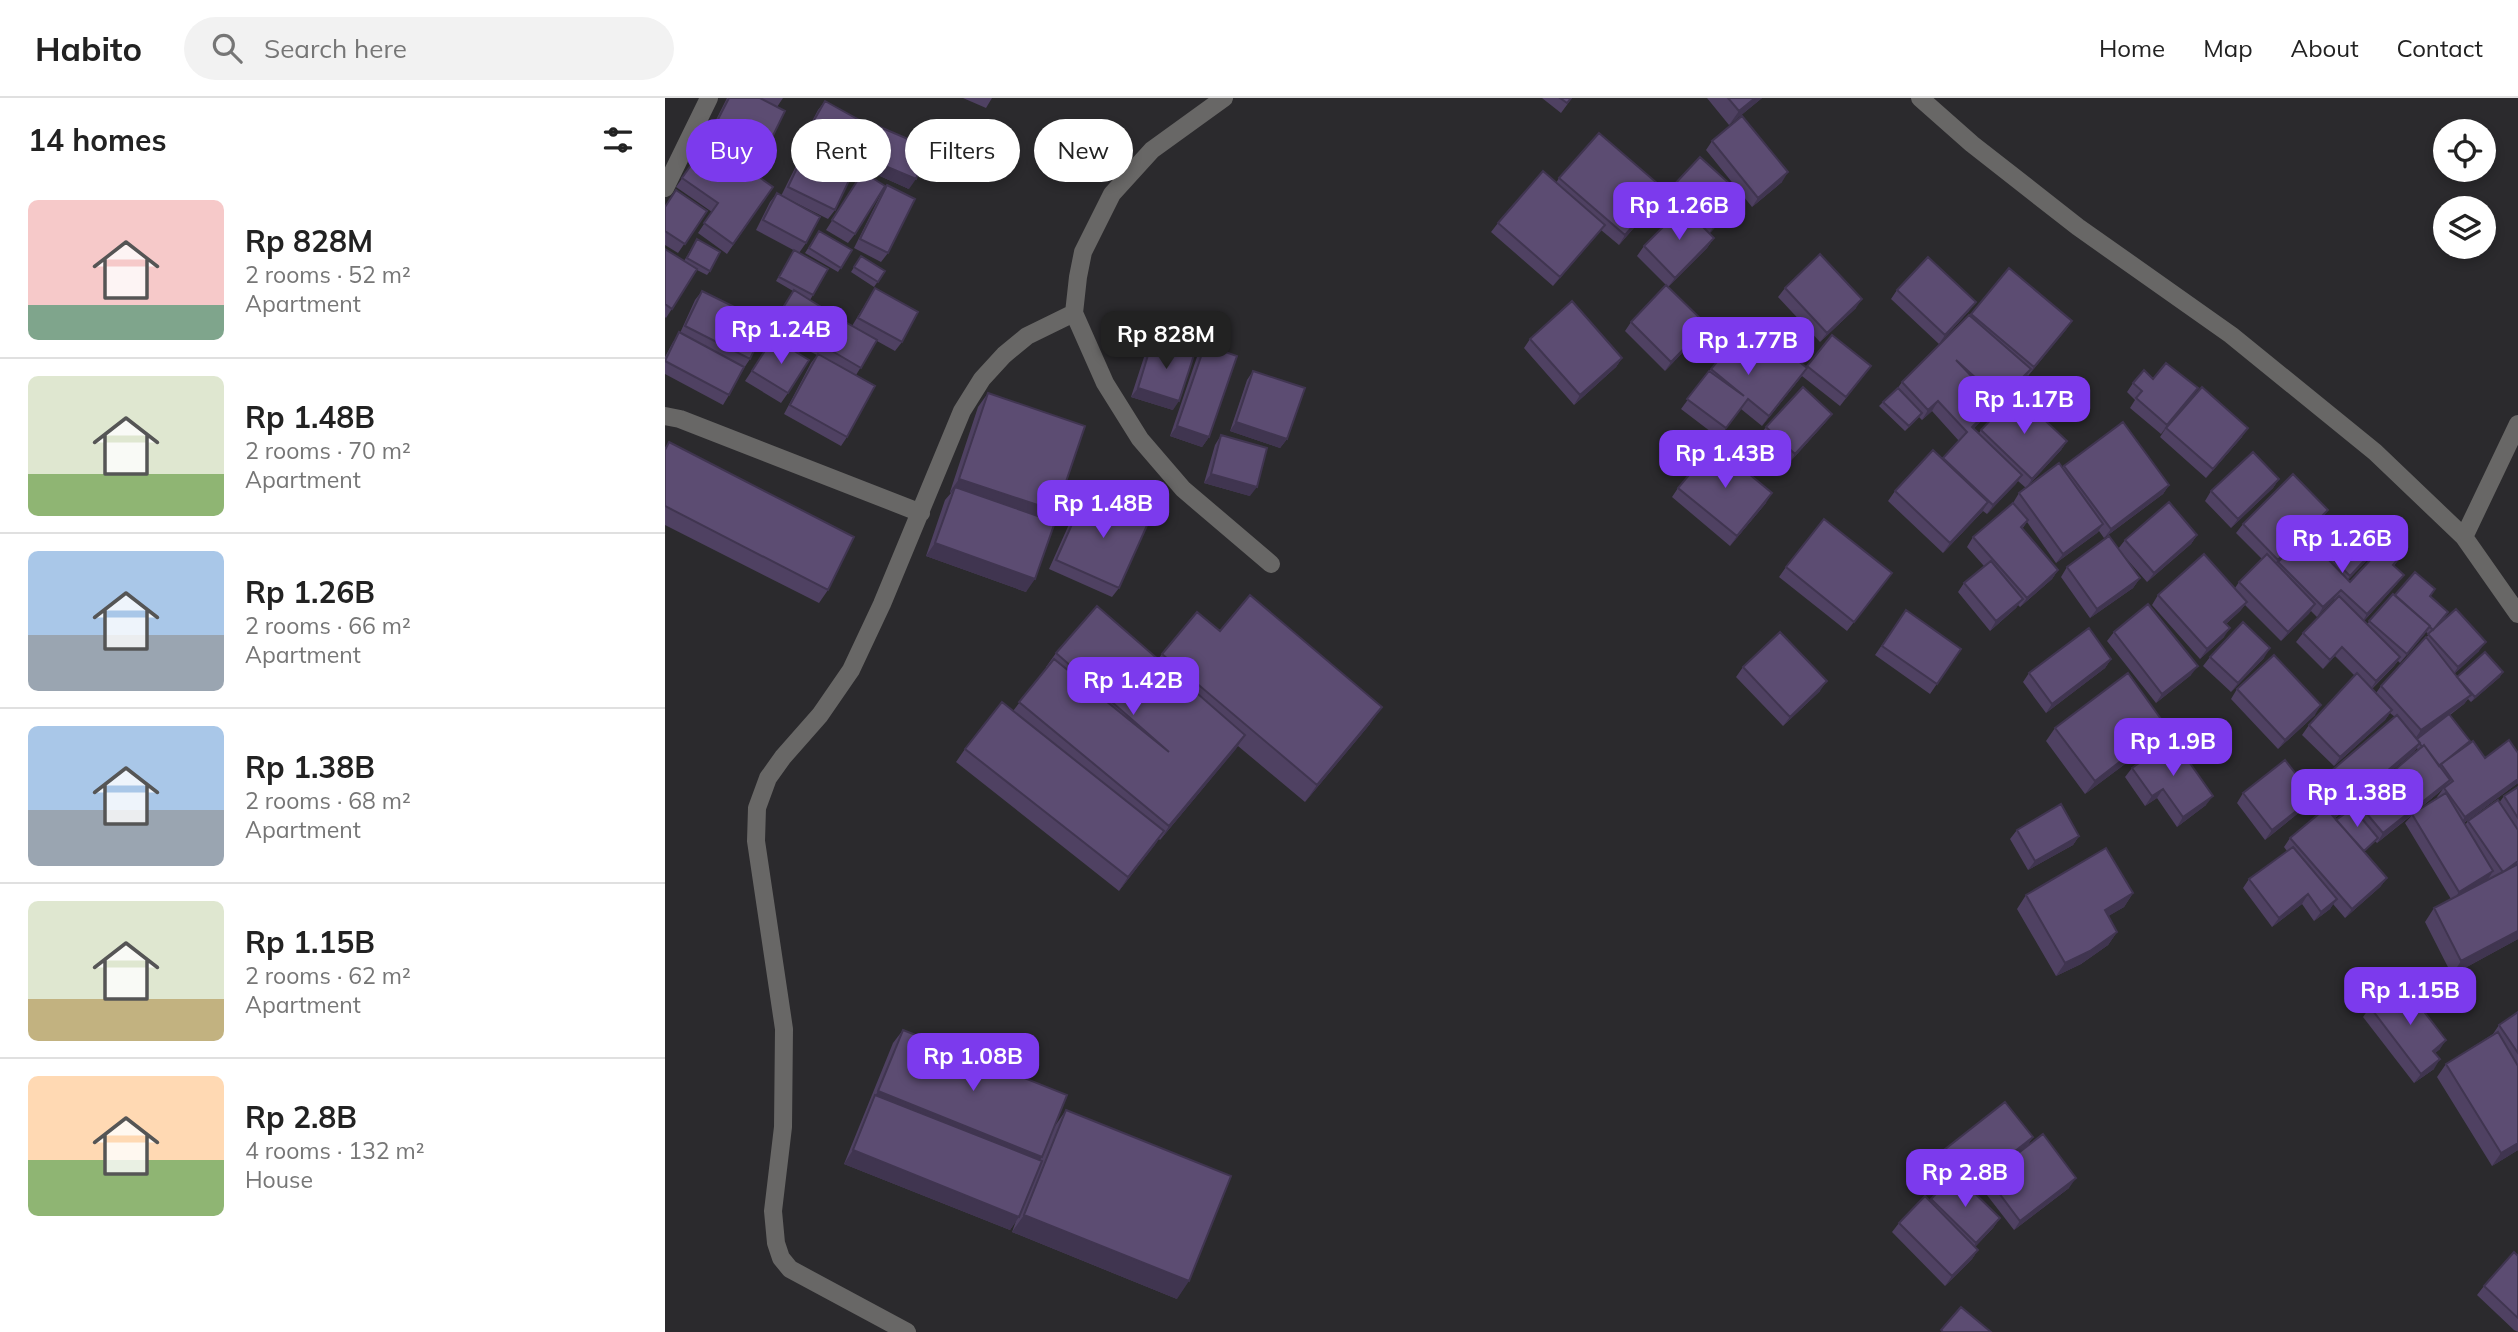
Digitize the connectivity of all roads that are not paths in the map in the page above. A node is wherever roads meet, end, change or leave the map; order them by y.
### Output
1 (709, 98) edge
2 (1224, 98) edge
3 (1920, 98) edge
4 (665, 188) edge
5 (1074, 313) junction
6 (665, 416) edge
7 (2518, 424) edge
8 (921, 513) junction
9 (2464, 537) junction
10 (1271, 564) dead end
11 (2518, 614) edge
12 (907, 1332) edge

1 - 4 street
2 - 5 street
3 - 9 street
5 - 8 street
5 - 10 street
6 - 8 street
7 - 9 street
8 - 12 street
9 - 11 street

